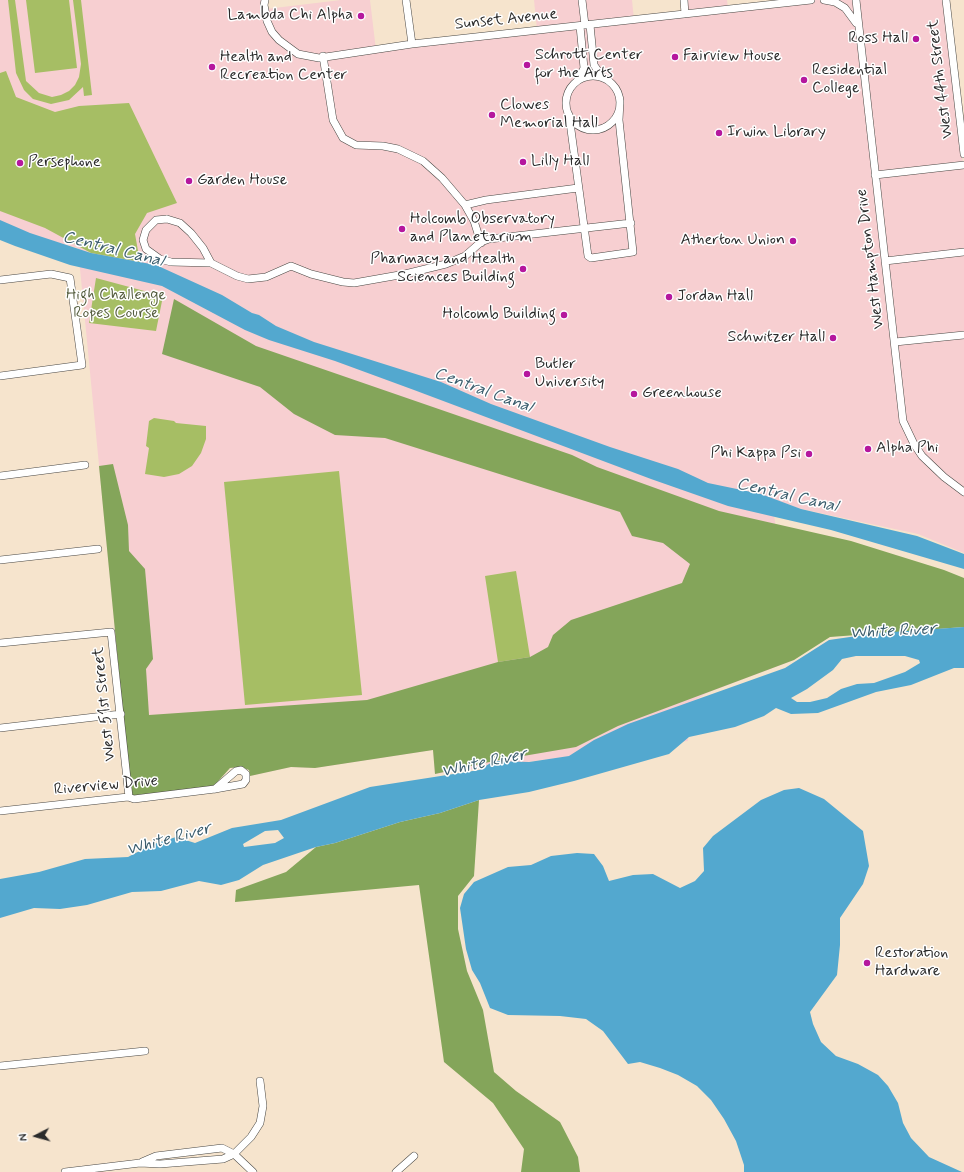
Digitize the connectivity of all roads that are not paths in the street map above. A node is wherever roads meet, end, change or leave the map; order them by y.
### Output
1 (266, 0) edge
2 (406, 0) edge
3 (582, 0) edge
4 (684, 0) edge
5 (810, 0) edge
6 (824, 0) edge
7 (856, 0) edge
8 (946, 0) edge
9 (773, 2) edge
10 (685, 14) junction
11 (585, 25) junction
12 (859, 31) junction
13 (412, 44) junction
14 (324, 56) junction
15 (603, 78) junction
16 (576, 82) junction
17 (620, 101) junction
18 (569, 115) junction
19 (964, 154) edge
20 (964, 164) edge
21 (875, 175) junction
22 (578, 188) junction
23 (465, 205) junction
24 (631, 223) junction
25 (584, 228) junction
26 (481, 243) junction
27 (964, 252) edge
28 (885, 261) junction
29 (211, 263) junction
30 (0, 280) edge
31 (964, 335) edge
32 (895, 342) junction
33 (0, 376) edge
34 (85, 465) dead end
35 (0, 476) edge
36 (964, 492) edge
37 (98, 549) dead end
38 (0, 560) edge
39 (0, 643) edge
40 (121, 714) junction
41 (0, 728) edge
42 (215, 789) dead end
43 (129, 797) junction
44 (0, 811) edge
45 (145, 1051) dead end
46 (0, 1066) edge
47 (260, 1081) dead end
48 (234, 1154) junction
49 (414, 1156) dead end
50 (140, 1163) junction
51 (65, 1172) edge
52 (253, 1172) edge
53 (396, 1172) edge

1 - 14 street, Sunset Avenue
2 - 13 street
3 - 11 street
4 - 10 street
5 - 9 street, Sunset Avenue
6 - 12 street
7 - 12 street, West Hampton Drive
8 - 19 street, West 44th Street
9 - 10 street, Sunset Avenue
10 - 11 street, Sunset Avenue
11 - 13 street, Sunset Avenue
11 - 15 street
11 - 16 street
12 - 21 street, West Hampton Drive
13 - 14 street, Sunset Avenue
14 - 23 street
15 - 16 street
15 - 17 street
16 - 18 street
17 - 18 street
17 - 24 street
18 - 22 street
20 - 21 street
21 - 28 street, West Hampton Drive
22 - 23 street
22 - 25 street
23 - 26 street
24 - 25 street
24 - 25 street
25 - 26 street
26 - 29 street
27 - 28 street
28 - 32 street, West Hampton Drive
29 - 29 street
30 - 33 street
31 - 32 street
32 - 36 street, West Hampton Drive
34 - 35 street
37 - 38 street
39 - 40 street, West 51st Street
40 - 41 street
40 - 43 street, West 51st Street
42 - 43 street, Riverview Drive
43 - 44 street, Riverview Drive
45 - 46 street
47 - 48 street
48 - 50 street
48 - 50 street
48 - 52 street
49 - 53 street
50 - 51 street

